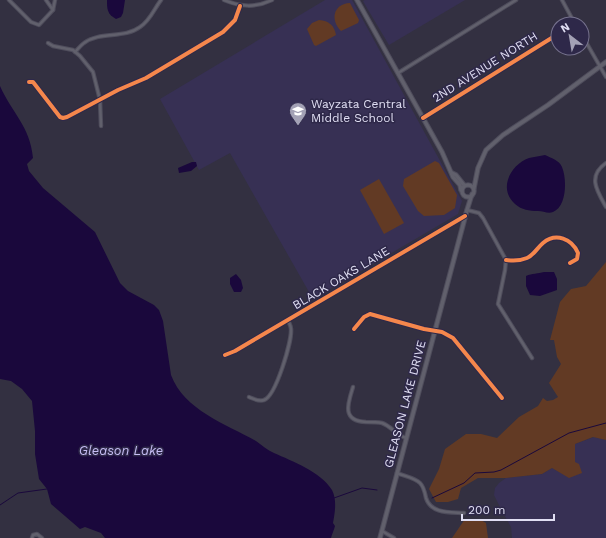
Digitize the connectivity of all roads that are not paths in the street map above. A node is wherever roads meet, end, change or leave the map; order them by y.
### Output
1 (9, 0) edge
2 (46, 0) edge
3 (55, 0) edge
4 (161, 0) edge
5 (224, 0) edge
6 (272, 0) edge
7 (357, 0) edge
8 (516, 0) edge
9 (562, 0) edge
10 (240, 6) junction
11 (53, 10) junction
12 (571, 16) edge
13 (550, 39) edge
14 (48, 43) dead end
15 (590, 49) edge
16 (75, 52) junction
17 (606, 62) edge
18 (600, 66) junction
19 (398, 73) junction
20 (606, 77) edge
21 (29, 82) dead end
22 (100, 100) junction
23 (423, 118) junction
24 (101, 126) dead end
25 (606, 163) edge
26 (452, 173) junction
27 (465, 186) junction
28 (472, 187) junction
29 (461, 190) junction
30 (472, 194) junction
31 (466, 196) junction
32 (606, 207) edge
33 (467, 208) junction
34 (466, 216) junction
35 (506, 260) junction
36 (570, 263) dead end
37 (288, 320) junction
38 (354, 329) dead end
39 (435, 330) junction
40 (225, 355) dead end
41 (532, 358) dead end
42 (353, 387) dead end
43 (249, 397) dead end
44 (502, 398) dead end
45 (406, 438) junction
46 (397, 473) junction
47 (464, 513) dead end
48 (382, 531) junction
49 (32, 538) edge
50 (42, 538) edge
51 (380, 538) edge
52 (394, 538) edge

1 - 11 street
2 - 11 street
3 - 11 street
4 - 16 street
5 - 10 street
6 - 10 street
7 - 19 main road
8 - 19 street
9 - 12 street
10 - 22 street
13 - 23 street, 2ND AVENUE NORTH
14 - 16 street
15 - 18 street
16 - 22 street
17 - 18 main road
18 - 20 street
18 - 28 main road
19 - 23 main road
21 - 22 street
22 - 24 street
23 - 26 main road
25 - 32 street
26 - 27 main road
26 - 29 main road
27 - 28 main road
27 - 29 main road
28 - 30 main road
29 - 31 main road
30 - 31 main road
30 - 33 main road, GLEASON LAKE DRIVE
31 - 33 main road, GLEASON LAKE DRIVE
33 - 34 main road, GLEASON LAKE DRIVE
33 - 35 street
34 - 37 street, BLACK OAKS LANE
34 - 39 main road, GLEASON LAKE DRIVE
35 - 36 street
35 - 41 street
37 - 40 street, BLACK OAKS LANE
37 - 43 street
38 - 39 street
39 - 44 street
39 - 45 main road, GLEASON LAKE DRIVE
42 - 45 street
45 - 46 main road, GLEASON LAKE DRIVE
46 - 47 street
46 - 48 main road, GLEASON LAKE DRIVE
48 - 51 main road, GLEASON LAKE DRIVE
48 - 52 street
49 - 50 street

